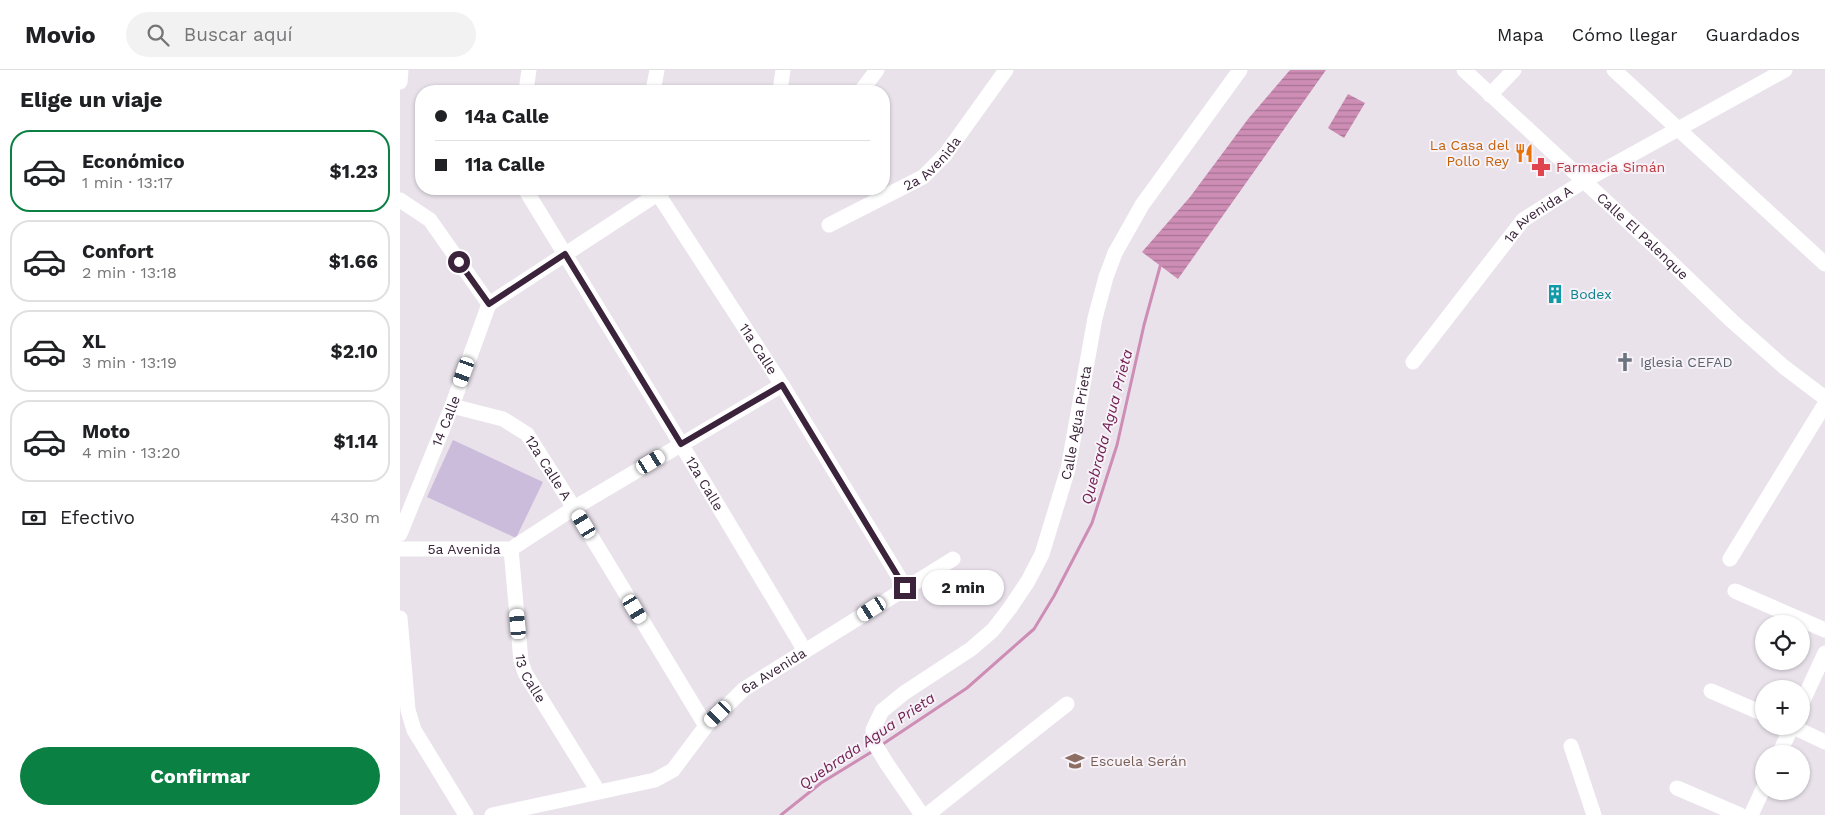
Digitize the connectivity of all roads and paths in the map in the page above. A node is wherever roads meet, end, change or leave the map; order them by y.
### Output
1 (401, 70) edge
2 (529, 70) edge
3 (656, 70) edge
4 (783, 70) edge
5 (877, 70) edge
6 (1006, 70) edge
7 (1240, 70) edge
8 (1464, 70) edge
9 (1514, 70) edge
10 (1614, 70) edge
11 (1785, 70) edge
12 (400, 82) edge
13 (527, 85) edge
14 (654, 85) edge
15 (781, 85) edge
16 (866, 85) edge
17 (1490, 95) junction
18 (1678, 130) junction
19 (1584, 182) junction
20 (890, 194) edge
21 (529, 195) edge
22 (653, 195) edge
23 (663, 195) edge
24 (888, 195) edge
25 (400, 200) edge
26 (829, 225) dead end
27 (565, 254) junction
28 (1825, 264) edge
29 (489, 304) junction
30 (1413, 362) dead end
31 (782, 385) junction
32 (1825, 398) edge
33 (1825, 404) edge
34 (452, 406) junction
35 (681, 444) junction
36 (574, 508) junction
37 (400, 534) edge
38 (400, 549) edge
39 (511, 549) junction
40 (953, 559) dead end
41 (1730, 560) dead end
42 (905, 588) junction
43 (1735, 591) dead end
44 (400, 618) edge
45 (1825, 630) edge
46 (805, 651) junction
47 (1825, 653) edge
48 (1810, 686) edge
49 (1711, 691) dead end
50 (1067, 704) dead end
51 (1755, 710) edge
52 (706, 726) junction
53 (1810, 735) edge
54 (1825, 742) edge
55 (1571, 746) dead end
56 (1677, 788) dead end
57 (598, 791) junction
58 (1758, 800) edge
59 (466, 815) edge
60 (492, 815) edge
61 (922, 815) edge
62 (927, 815) edge
63 (1594, 815) edge
64 (1740, 815) edge
65 (1751, 815) edge

1 - 12 street
2 - 13 street
3 - 14 street
4 - 15 street
5 - 16 street
6 - 20 street, 2a Avenida
7 - 61 street, Calle Agua Prieta
8 - 17 street, Calle El Palenque
9 - 17 street
10 - 18 street
11 - 18 street, 1a Avenida A
17 - 19 street, Calle El Palenque
18 - 19 street, 1a Avenida A
18 - 28 street
19 - 30 street, 1a Avenida A
19 - 32 street, Calle El Palenque
21 - 27 street, 12a Calle
22 - 27 street
23 - 31 street, 11a Calle
24 - 26 street, 2a Avenida
25 - 29 street
27 - 29 street
27 - 35 street, 12a Calle
29 - 34 street, 14 Calle
31 - 35 street, 5a Avenida
31 - 42 street, 11a Calle
33 - 41 street
34 - 36 street, 12a Calle A
34 - 37 street, 14 Calle
35 - 36 street, 5a Avenida
35 - 46 street, 12a Calle
36 - 39 street, 5a Avenida
36 - 52 street, 12a Calle A
38 - 39 street, 5a Avenida
39 - 57 street, 13 Calle
40 - 42 street, 6a Avenida
42 - 46 street, 6a Avenida
43 - 45 street
44 - 59 street
46 - 52 street, 6a Avenida
47 - 48 street
49 - 51 street
50 - 62 street
52 - 57 street, 6a Avenida
53 - 54 street
55 - 63 street
56 - 64 street
57 - 60 street, 6a Avenida
58 - 65 street

